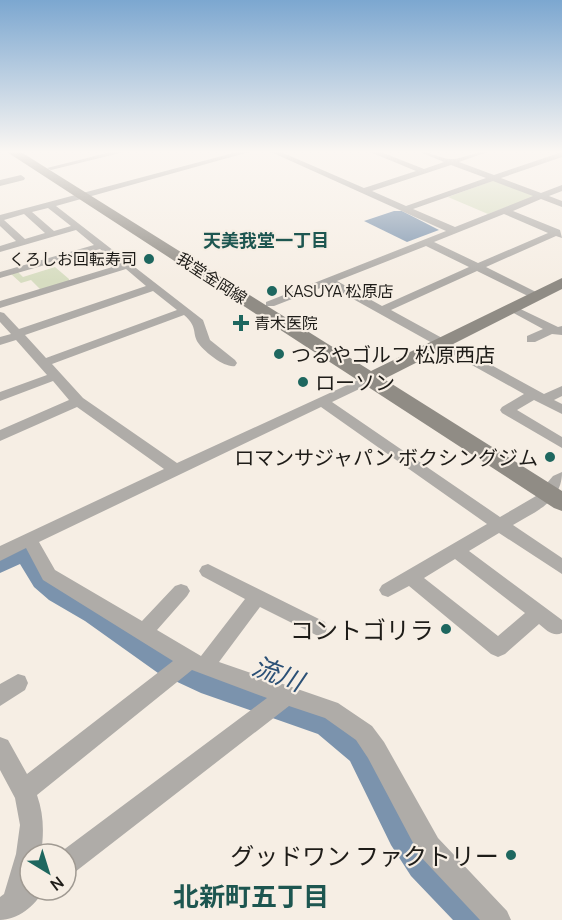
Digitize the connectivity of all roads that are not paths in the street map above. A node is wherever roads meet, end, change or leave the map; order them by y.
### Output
1 (84, 195) edge
2 (88, 195) edge
3 (89, 195) edge
4 (373, 195) edge
5 (446, 195) edge
6 (541, 196) joint
7 (562, 204) edge
8 (50, 205) junction
9 (406, 209) junction
10 (25, 211) junction
11 (505, 211) junction
12 (0, 220) edge
13 (77, 227) junction
14 (455, 231) junction
15 (559, 233) edge
16 (52, 234) junction
17 (23, 242) junction
18 (426, 242) junction
19 (100, 246) junction
20 (0, 249) edge
21 (126, 266) junction
22 (477, 268) junction
23 (65, 270) junction
24 (0, 276) edge
25 (329, 281) junction
26 (562, 283) edge
27 (154, 287) junction
28 (536, 296) junction
29 (270, 304) junction
30 (0, 305) edge
31 (512, 308) junction
32 (382, 310) junction
33 (185, 311) junction
34 (0, 315) edge
35 (557, 329) edge
36 (18, 335) junction
37 (531, 339) dead end
38 (0, 341) edge
39 (442, 343) junction
40 (43, 363) junction
41 (231, 363) dead end
42 (55, 376) junction
43 (375, 376) junction
44 (562, 390) edge
45 (2, 393) edge
46 (539, 397) junction
47 (78, 401) junction
48 (323, 402) junction
49 (562, 410) edge
50 (0, 436) edge
51 (562, 443) edge
52 (176, 470) junction
53 (558, 488) edge
54 (501, 524) junction
55 (29, 539) junction
56 (456, 550) junction
57 (0, 554) edge
58 (562, 567) edge
59 (208, 571) dead end
60 (410, 577) junction
61 (388, 590) dead end
62 (181, 591) dead end
63 (258, 597) junction
64 (539, 613) junction
65 (557, 627) dead end
66 (318, 628) dead end
67 (144, 632) junction
68 (188, 666) junction
69 (18, 683) dead end
70 (0, 696) edge
71 (279, 702) junction
72 (0, 748) edge
73 (24, 791) junction
74 (78, 854) edge
75 (15, 901) edge
76 (498, 920) edge

1 - 8 street
2 - 43 main road, 我堂金岡線
3 - 29 main road, 我堂金岡線
4 - 9 street
5 - 9 street
6 - 7 street
6 - 11 street
8 - 10 street
8 - 13 street
9 - 14 street
10 - 12 street
10 - 16 street
11 - 14 street
11 - 15 street
12 - 17 street
13 - 16 street
13 - 19 street
14 - 18 street
15 - 22 street
16 - 17 street
17 - 20 street
18 - 22 street
18 - 25 street
19 - 21 street
19 - 23 street
21 - 23 street
21 - 27 street
22 - 28 street
22 - 32 street
23 - 24 street
23 - 30 street
25 - 29 street
25 - 32 street
26 - 28 main road
27 - 33 street
27 - 36 street
28 - 31 main road
29 - 43 main road, 我堂金岡線
31 - 35 street
31 - 39 main road
32 - 39 street
33 - 40 street
33 - 41 street
34 - 36 street
35 - 37 street
36 - 38 street
36 - 40 street
39 - 43 main road
39 - 46 street
40 - 42 street
42 - 45 street
42 - 47 street
43 - 48 street
43 - 53 main road, 我堂金岡線
44 - 46 street
46 - 49 street
46 - 51 street
47 - 50 street
47 - 52 street
48 - 52 street
48 - 54 street
52 - 55 street
53 - 54 street
54 - 56 street
54 - 58 street
55 - 57 street
55 - 67 street
56 - 60 street
56 - 64 street
59 - 63 street
60 - 61 street
60 - 64 street
62 - 67 street
63 - 66 street
63 - 68 street
64 - 65 street
67 - 68 street
68 - 71 street
68 - 73 street
69 - 70 street
71 - 74 street
71 - 76 street
72 - 73 street
73 - 75 street

